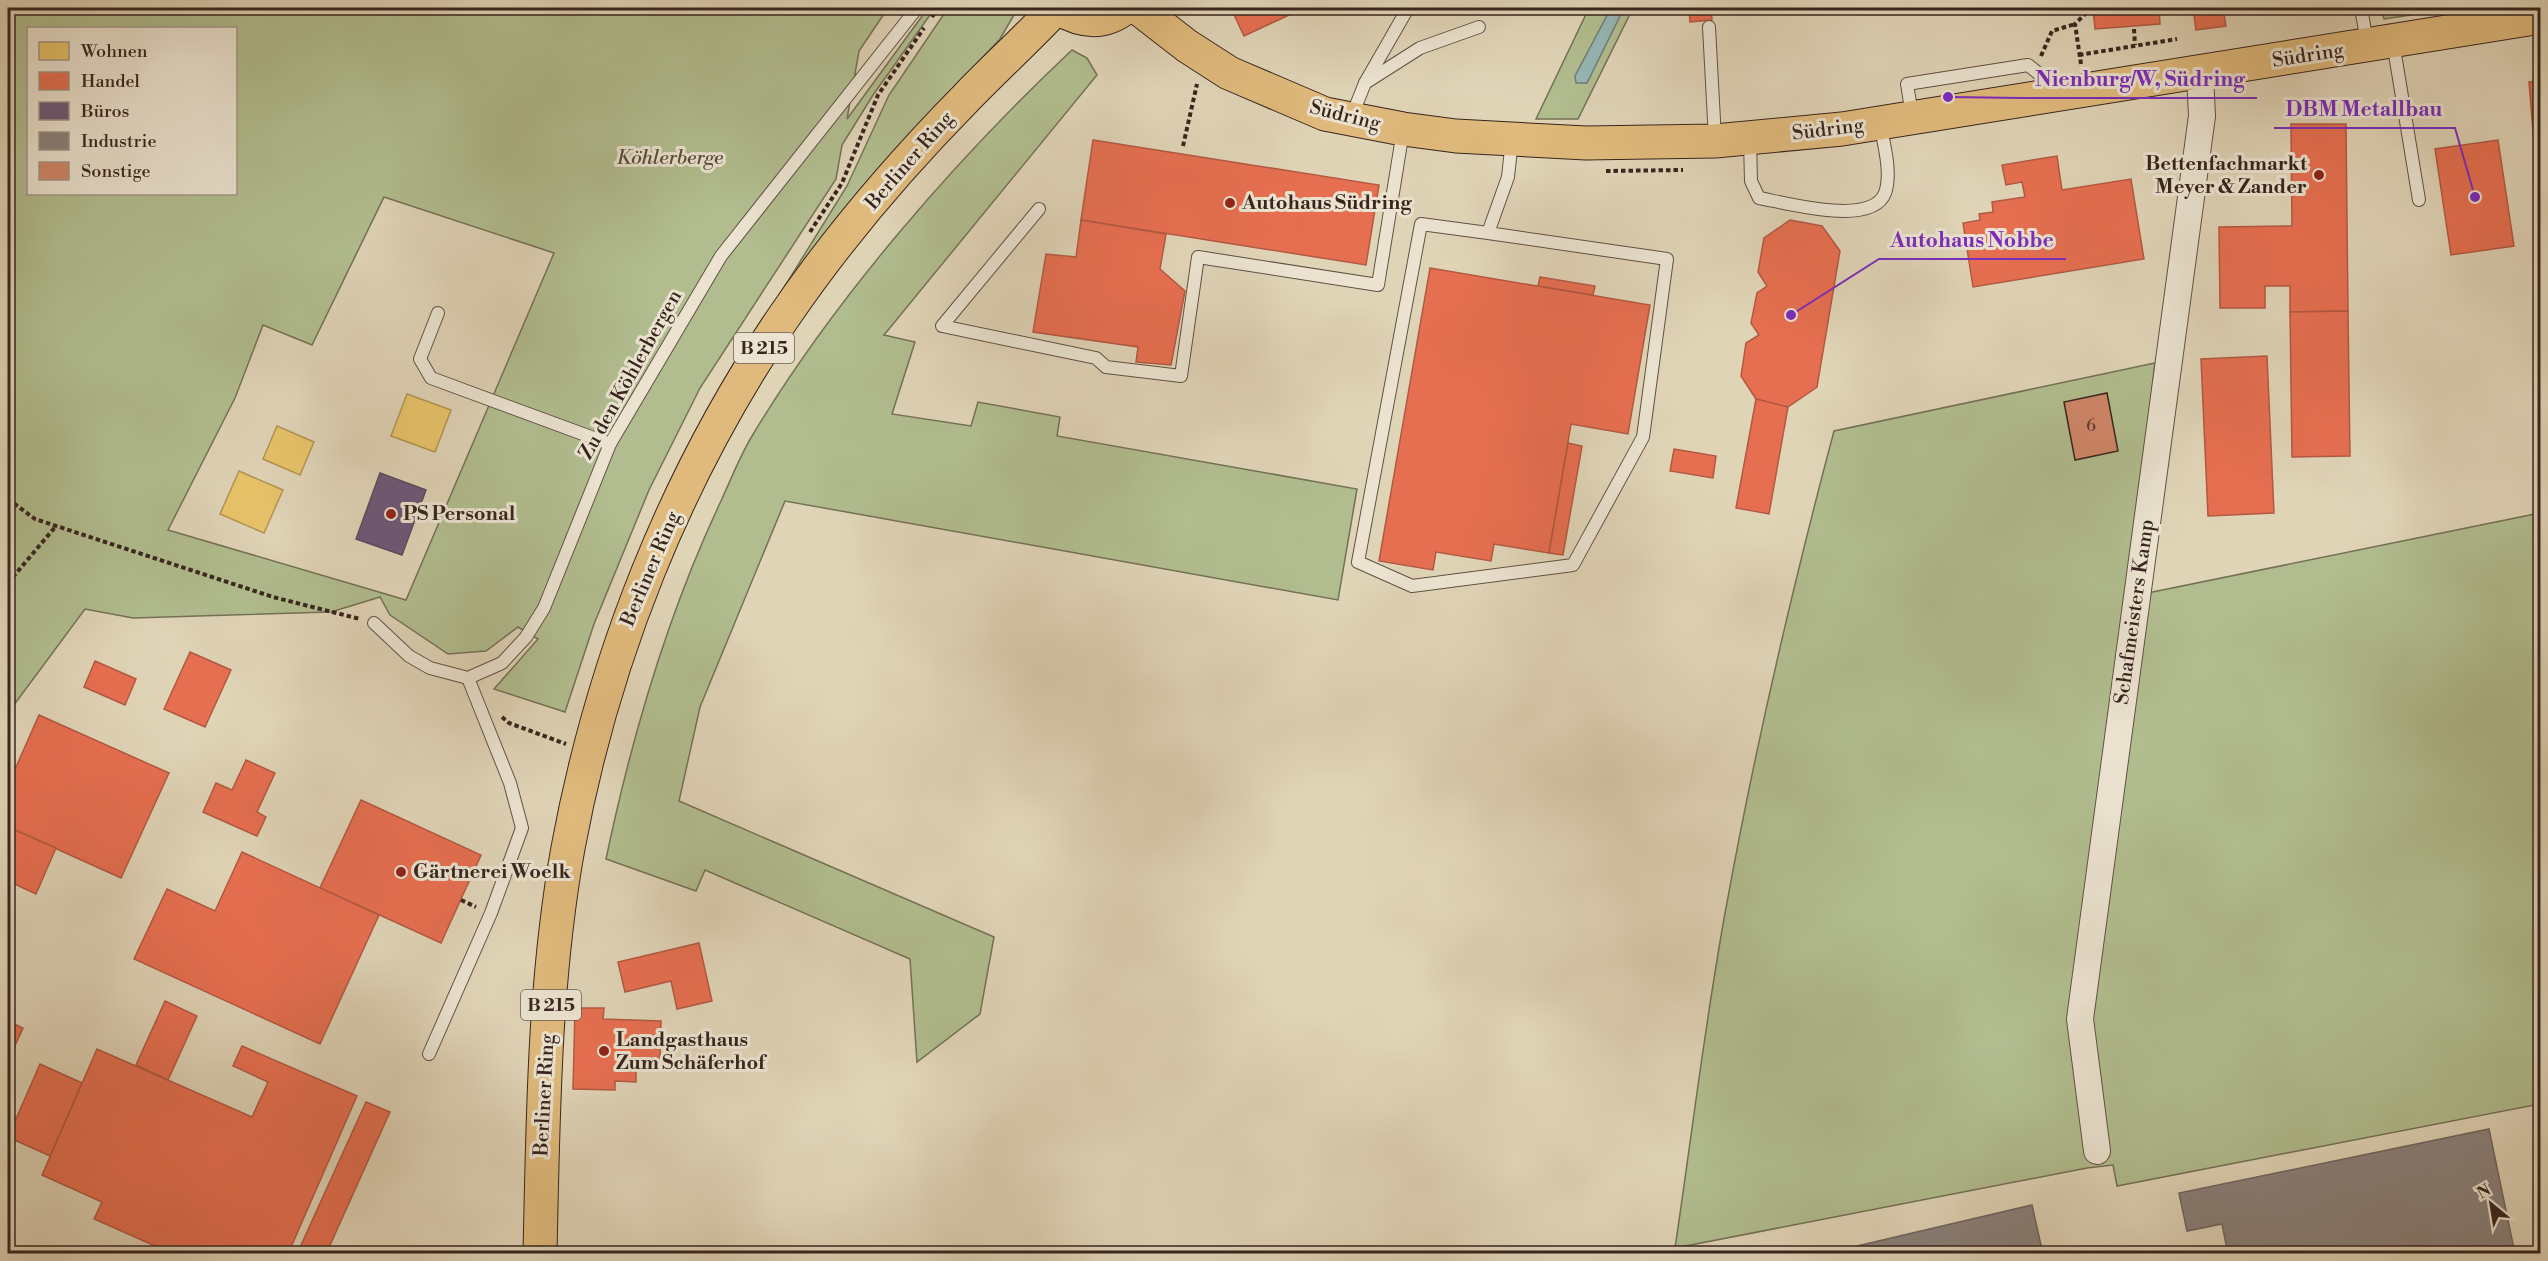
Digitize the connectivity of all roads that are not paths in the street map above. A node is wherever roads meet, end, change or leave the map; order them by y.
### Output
1 (917, 8) edge
2 (1057, 8) edge
3 (1125, 8) edge
4 (1138, 8) edge
5 (1408, 8) edge
6 (2361, 8) edge
7 (2541, 18) edge
8 (1479, 27) dead end
9 (1709, 27) dead end
10 (2380, 44) junction
11 (2200, 74) junction
12 (1365, 83) junction
13 (2047, 97) junction
14 (1912, 118) junction
15 (1351, 120) junction
16 (1880, 123) junction
17 (1404, 129) junction
18 (1750, 138) junction
19 (1512, 139) junction
20 (1715, 141) junction
21 (2419, 200) dead end
22 (1039, 209) dead end
23 (1488, 233) junction
24 (438, 313) dead end
25 (610, 444) junction
26 (374, 623) road end
27 (468, 678) junction
28 (429, 1053) dead end
29 (2097, 1151) dead end
30 (540, 1254) edge

1 - 25 lane, Zu den Köhlerbergen
2 - 3 main road
2 - 30 main road, Berliner Ring / B 215
4 - 15 main road, Südring
5 - 12 lane
6 - 10 lane
7 - 10 main road, Südring
8 - 12 lane
9 - 20 lane
10 - 11 main road, Südring
10 - 21 lane
11 - 13 main road, Südring
11 - 29 street, Schafmeisters Kamp
12 - 15 lane
13 - 14 main road, Südring
13 - 14 lane
14 - 16 main road, Südring
15 - 17 main road, Südring
16 - 18 main road, Südring
16 - 18 lane
17 - 19 main road, Südring
17 - 22 lane
18 - 20 main road, Südring
19 - 20 main road, Südring
19 - 23 lane
23 - 23 lane
24 - 25 lane
25 - 27 lane, Zu den Köhlerbergen
26 - 27 lane
27 - 28 lane

